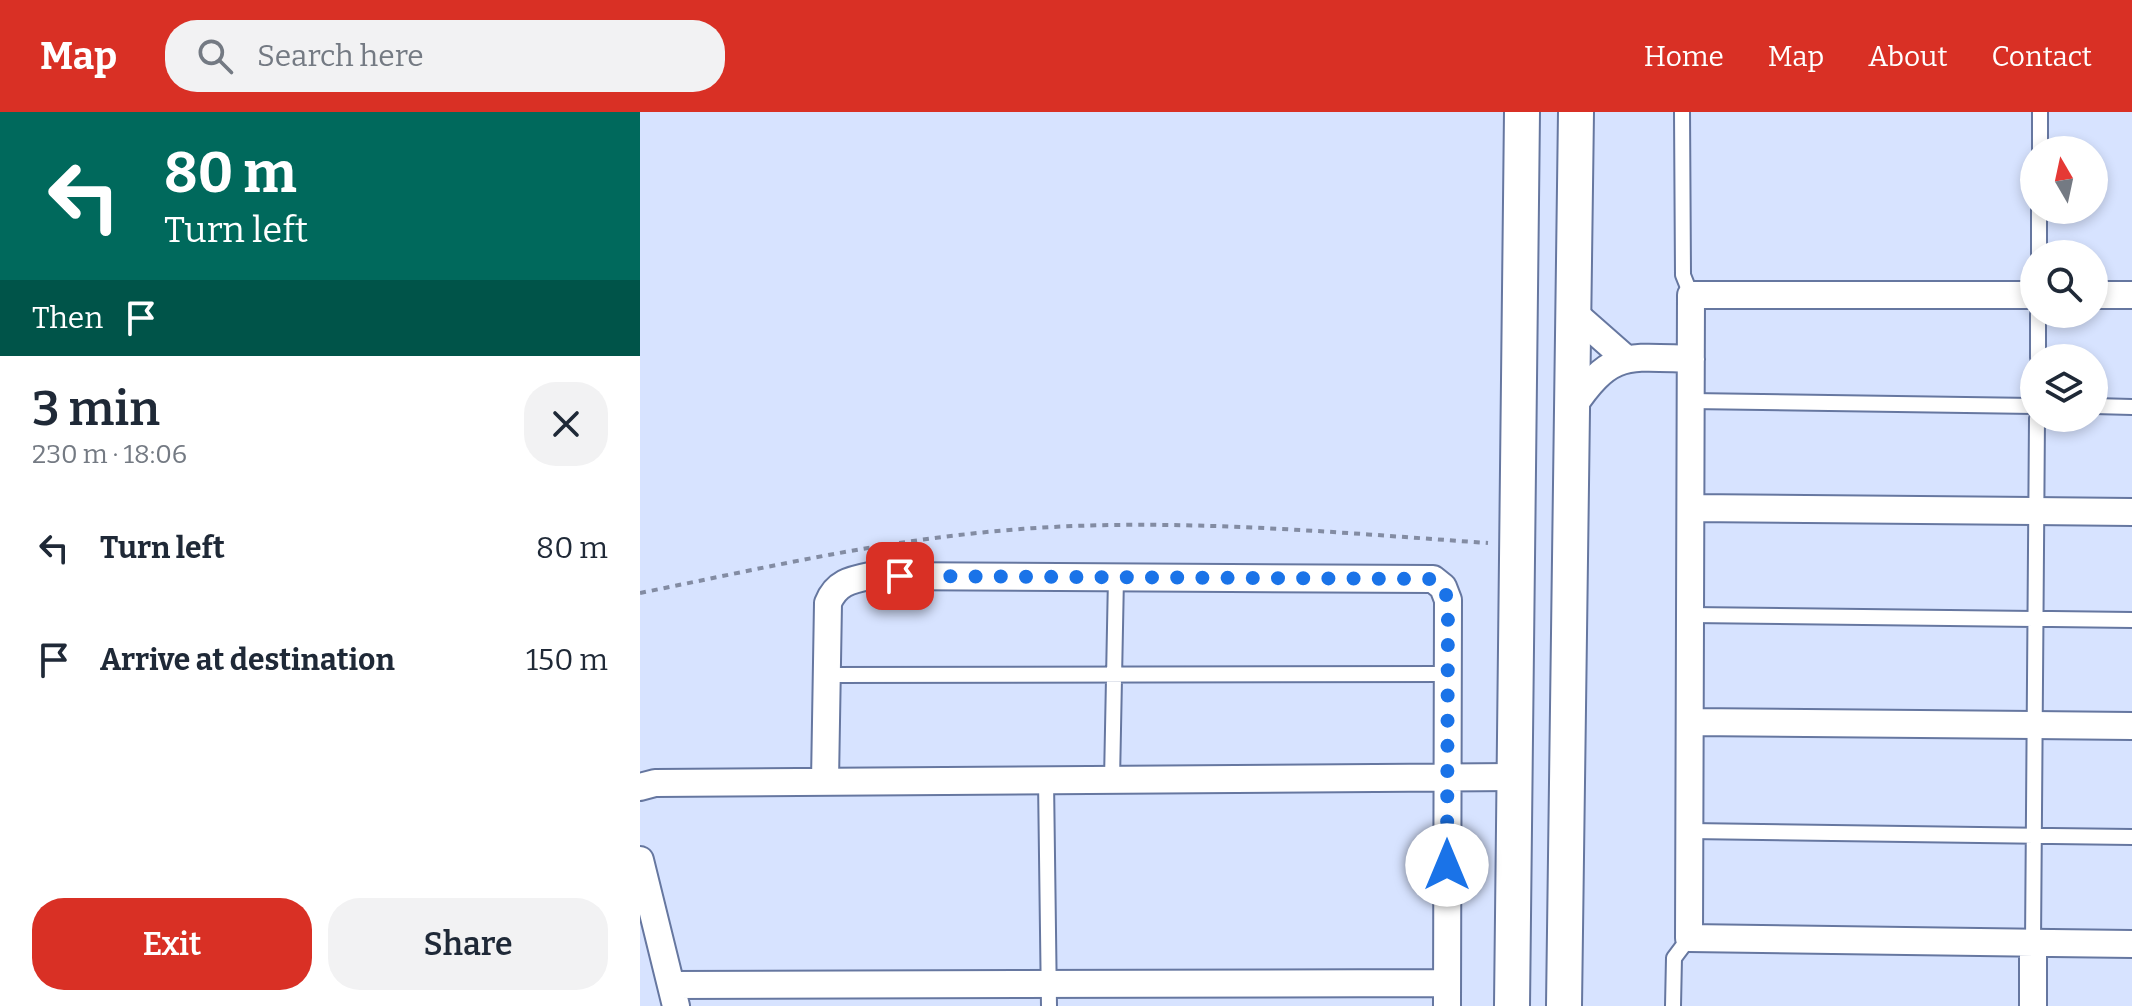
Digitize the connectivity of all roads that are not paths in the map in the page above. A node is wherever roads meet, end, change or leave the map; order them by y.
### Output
1 (1522, 112) edge
2 (1576, 112) edge
3 (1682, 112) edge
4 (2040, 112) edge
5 (2040, 136) edge
6 (1691, 295) junction
7 (2020, 295) edge
8 (2108, 295) edge
9 (2132, 295) edge
10 (1574, 313) junction
11 (1624, 357) junction
12 (1691, 359) junction
13 (1691, 401) junction
14 (2020, 406) edge
15 (2108, 406) edge
16 (2132, 407) edge
17 (1572, 408) junction
18 (2037, 432) edge
19 (1691, 508) junction
20 (2037, 511) junction
21 (2132, 512) edge
22 (1116, 577) junction
23 (1691, 615) junction
24 (2036, 619) junction
25 (2132, 620) edge
26 (1114, 674) junction
27 (1447, 674) junction
28 (827, 675) junction
29 (1691, 722) junction
30 (2035, 725) junction
31 (2132, 726) edge
32 (1447, 777) junction
33 (1515, 777) junction
34 (1046, 780) junction
35 (1112, 780) junction
36 (825, 781) junction
37 (640, 787) edge
38 (1690, 831) junction
39 (2034, 836) junction
40 (2132, 837) edge
41 (640, 860) edge
42 (1689, 938) junction
43 (2033, 943) junction
44 (2132, 944) edge
45 (1447, 994) edge
46 (1049, 995) edge
47 (674, 996) edge
48 (1512, 1006) edge
49 (1564, 1006) edge
50 (1673, 1006) edge
51 (2033, 1006) edge

1 - 33 street
2 - 10 street
3 - 6 lane
4 - 5 lane
6 - 7 street
6 - 12 street
8 - 9 street
10 - 11 street
10 - 17 street
11 - 12 street
11 - 17 street
12 - 13 street
13 - 14 lane
13 - 19 street
15 - 16 lane
17 - 49 street
18 - 20 lane
19 - 20 street
19 - 23 street
20 - 21 street
20 - 24 lane
22 - 26 lane
22 - 27 street
22 - 28 street
23 - 24 lane
23 - 29 street
24 - 25 lane
24 - 30 lane
26 - 27 lane
26 - 28 lane
26 - 35 lane
27 - 32 street
28 - 36 street
29 - 30 street
29 - 38 street
30 - 31 street
30 - 39 lane
32 - 33 street
32 - 35 street
32 - 45 street
33 - 48 street
34 - 35 street
34 - 36 street
34 - 46 lane
36 - 37 street
38 - 39 lane
38 - 42 street
39 - 40 lane
39 - 43 lane
41 - 47 street
42 - 43 street
42 - 50 lane
43 - 44 street
43 - 51 street
45 - 46 street
46 - 47 street

